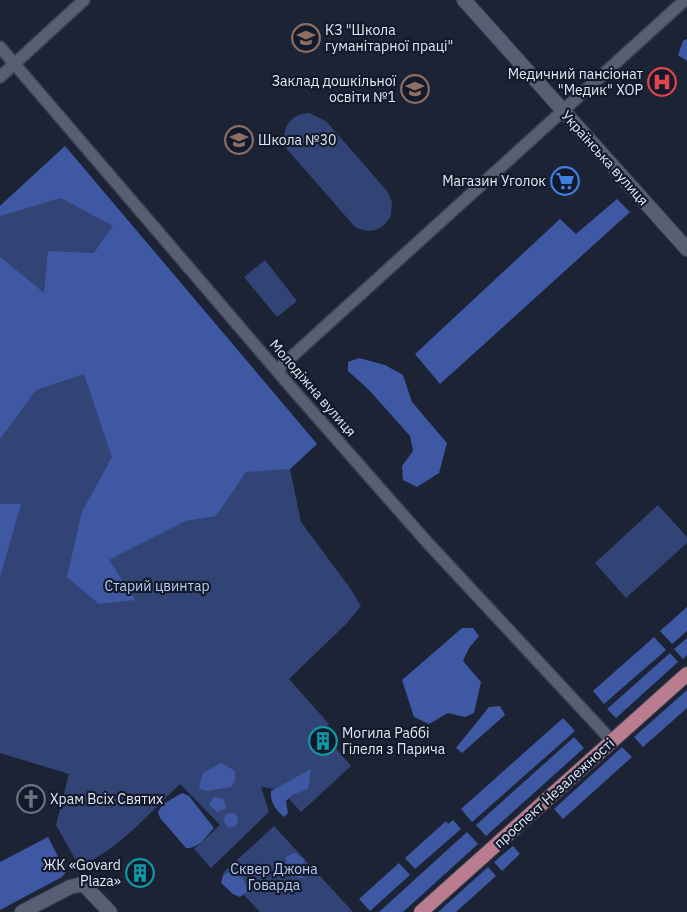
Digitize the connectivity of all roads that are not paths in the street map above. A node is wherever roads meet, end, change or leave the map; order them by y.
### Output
1 (84, 0) edge
2 (464, 0) edge
3 (685, 0) edge
4 (0, 47) edge
5 (14, 64) junction
6 (0, 77) edge
7 (563, 110) junction
8 (687, 249) edge
9 (277, 370) junction
10 (687, 674) edge
11 (612, 741) junction
12 (22, 912) edge
13 (110, 912) edge
14 (420, 912) edge

1 - 5 street
2 - 7 street, Українська вулиця
3 - 7 street
4 - 5 street, Молодіжна вулиця
5 - 6 street
5 - 9 street, Молодіжна вулиця
7 - 8 street, Українська вулиця
7 - 9 street
9 - 11 street, Молодіжна вулиця
10 - 11 main road, проспект Незалежності
11 - 14 main road, проспект Незалежності
12 - 13 street

